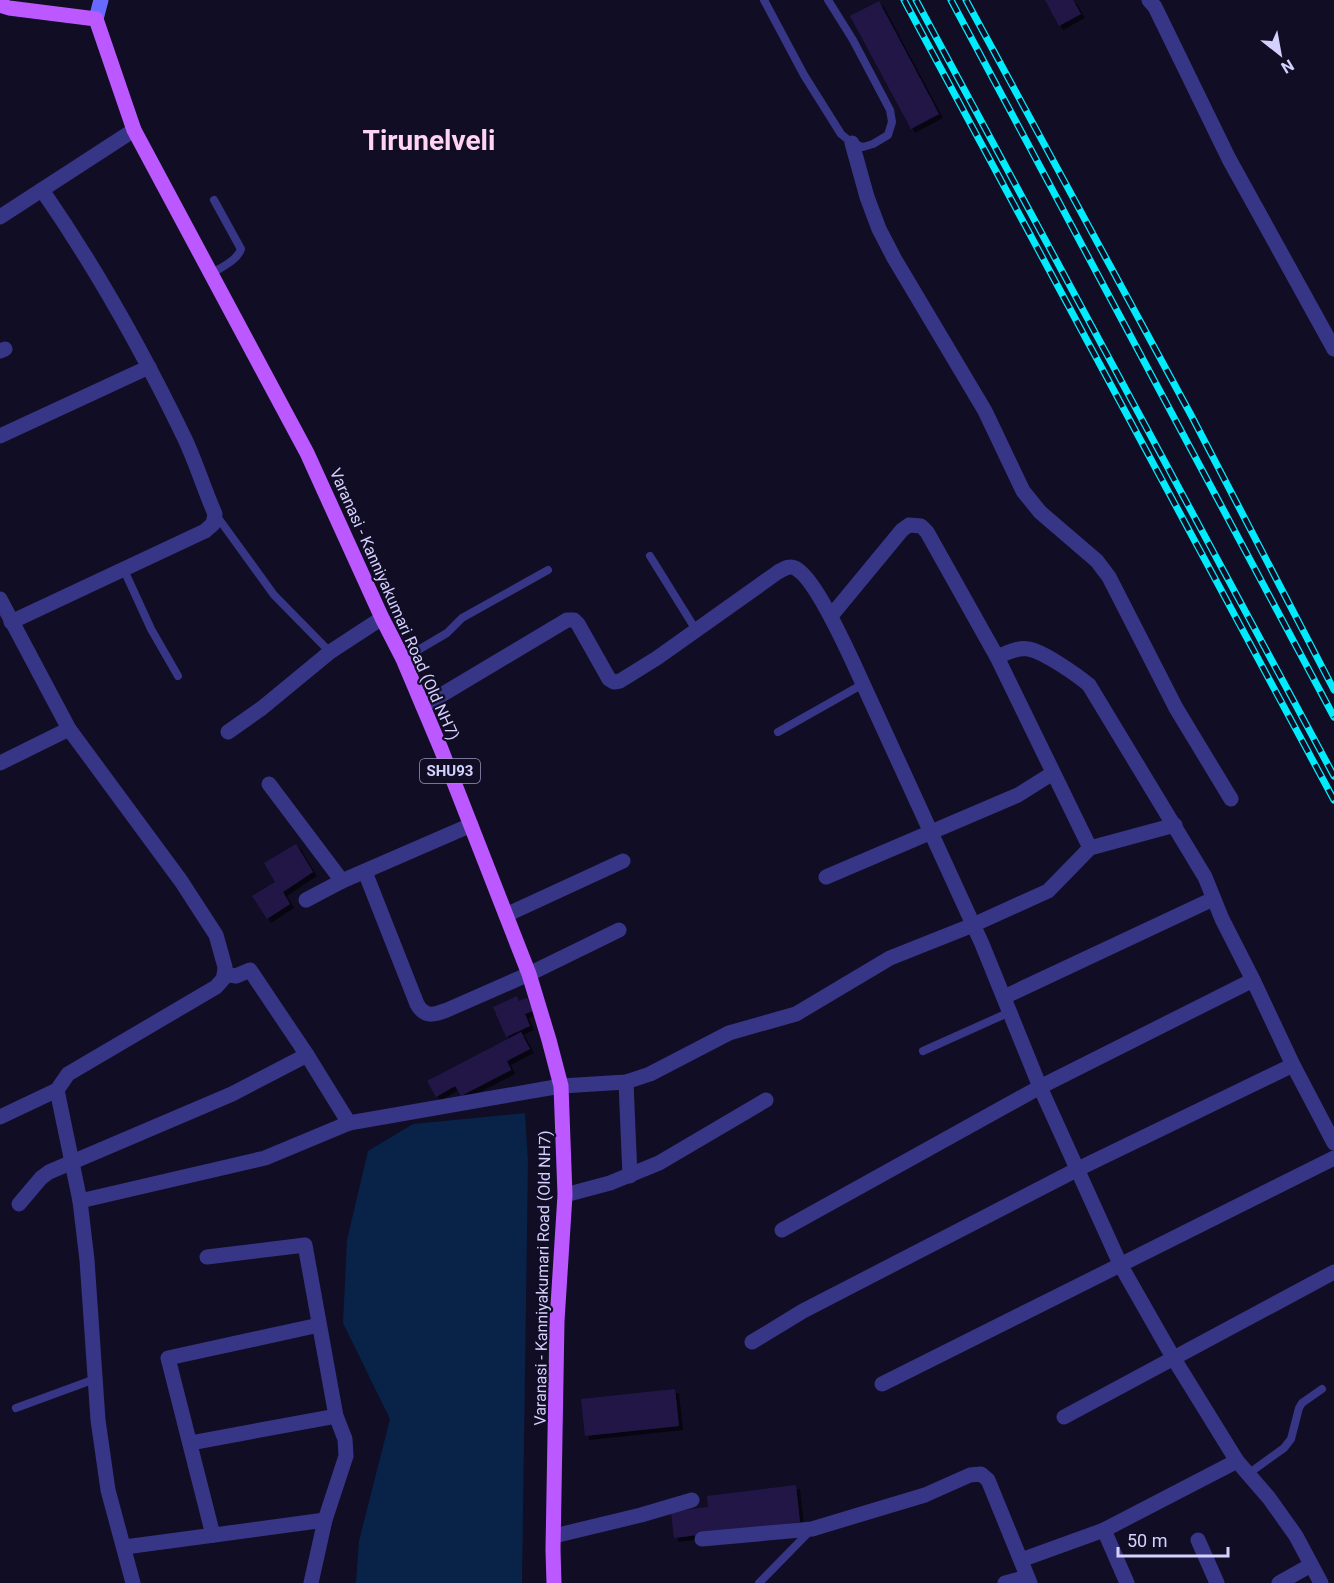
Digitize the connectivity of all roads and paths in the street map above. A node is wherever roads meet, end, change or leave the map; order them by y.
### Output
1 (100, 0) edge
2 (764, 0) edge
3 (828, 0) edge
4 (1149, 0) edge
5 (0, 5) edge
6 (96, 19) junction
7 (134, 130) junction
8 (852, 143) junction
9 (42, 190) junction
10 (214, 200) dead end
11 (0, 217) edge
12 (211, 274) junction
13 (1334, 349) edge
14 (149, 367) junction
15 (0, 435) edge
16 (215, 514) junction
17 (650, 556) dead end
18 (124, 570) junction
19 (548, 570) dead end
20 (0, 600) edge
21 (831, 616) junction
22 (382, 618) junction
23 (11, 622) junction
24 (696, 630) junction
25 (330, 652) junction
26 (997, 657) junction
27 (403, 659) junction
28 (178, 676) dead end
29 (863, 684) junction
30 (423, 705) junction
31 (69, 729) junction
32 (228, 732) dead end
33 (778, 732) dead end
34 (0, 763) edge
35 (1053, 773) junction
36 (269, 784) dead end
37 (1231, 799) dead end
38 (471, 825) junction
39 (1174, 825) junction
40 (929, 832) junction
41 (1090, 848) junction
42 (624, 861) dead end
43 (365, 872) junction
44 (826, 877) dead end
45 (342, 881) junction
46 (1213, 899) junction
47 (306, 900) dead end
48 (506, 915) junction
49 (973, 925) junction
50 (618, 930) dead end
51 (224, 974) junction
52 (529, 974) junction
53 (1253, 980) junction
54 (1004, 998) junction
55 (1010, 1012) junction
56 (923, 1051) dead end
57 (307, 1055) junction
58 (1293, 1065) junction
59 (626, 1082) junction
60 (561, 1086) junction
61 (1040, 1087) junction
62 (57, 1090) junction
63 (766, 1100) dead end
64 (0, 1116) edge
65 (349, 1123) junction
66 (1334, 1143) edge
67 (1334, 1158) edge
68 (71, 1163) junction
69 (1078, 1169) junction
70 (630, 1176) junction
71 (565, 1195) junction
72 (80, 1201) junction
73 (19, 1204) dead end
74 (782, 1230) dead end
75 (207, 1257) dead end
76 (1120, 1266) junction
77 (1334, 1272) edge
78 (320, 1325) junction
79 (752, 1342) dead end
80 (1174, 1359) junction
81 (95, 1379) junction
82 (882, 1384) dead end
83 (1322, 1389) dead end
84 (16, 1408) dead end
85 (336, 1416) junction
86 (1064, 1417) dead end
87 (190, 1443) junction
88 (1237, 1461) junction
89 (1248, 1474) junction
90 (692, 1500) dead end
91 (325, 1520) junction
92 (812, 1529) junction
93 (1104, 1530) junction
94 (213, 1535) junction
95 (554, 1536) junction
96 (702, 1539) dead end
97 (1198, 1540) dead end
98 (125, 1546) junction
99 (1021, 1560) junction
100 (1311, 1565) junction
101 (1029, 1580) edge
102 (133, 1583) edge
103 (311, 1583) edge
104 (555, 1583) edge
105 (759, 1583) edge
106 (1005, 1583) edge
107 (1127, 1583) edge
108 (1217, 1583) edge
109 (1279, 1583) edge
110 (1321, 1583) edge

1 - 6 main road
2 - 8 lane
3 - 8 lane
4 - 13 street
5 - 6 main road
6 - 7 main road, Varanasi - Kanniyakumari Road (Old NH7) / SHU93
7 - 9 street
7 - 12 main road, Varanasi - Kanniyakumari Road (Old NH7) / SHU93
8 - 37 street
9 - 11 street
9 - 14 street
10 - 12 lane
12 - 22 main road, Varanasi - Kanniyakumari Road (Old NH7) / SHU93
14 - 15 street
14 - 16 street
16 - 18 street
16 - 25 lane
17 - 24 lane
18 - 23 street
18 - 28 lane
19 - 27 lane
20 - 23 street
21 - 24 street
21 - 26 street
21 - 29 street
22 - 25 street
22 - 27 main road, Varanasi - Kanniyakumari Road (Old NH7) / SHU93
23 - 31 street
24 - 30 street
25 - 32 street
26 - 35 street
26 - 39 street
27 - 30 main road, Varanasi - Kanniyakumari Road (Old NH7) / SHU93
29 - 33 lane
29 - 40 street
30 - 38 main road, Varanasi - Kanniyakumari Road (Old NH7) / SHU93
31 - 34 street
31 - 51 street
35 - 40 street
35 - 41 street
36 - 45 street
38 - 43 street
38 - 48 main road, Varanasi - Kanniyakumari Road (Old NH7) / SHU93
39 - 41 street
39 - 46 street
40 - 44 street
40 - 49 street
41 - 49 street
42 - 48 street
43 - 45 street
43 - 52 street
45 - 47 street
46 - 53 street
46 - 54 street
48 - 52 main road, Varanasi - Kanniyakumari Road (Old NH7) / SHU93
49 - 54 street
49 - 59 street
50 - 52 street
51 - 57 street
51 - 62 street
52 - 60 main road, Varanasi - Kanniyakumari Road (Old NH7) / SHU93
53 - 58 street
53 - 61 street
54 - 55 street
55 - 56 lane
55 - 61 street
57 - 65 street
57 - 68 street
58 - 66 street
58 - 69 street
59 - 60 street
59 - 70 street
60 - 65 street
60 - 71 main road, Varanasi - Kanniyakumari Road (Old NH7) / SHU93
61 - 69 street
61 - 74 street
62 - 64 street
62 - 68 street
63 - 70 street
65 - 72 street
67 - 76 street
68 - 72 street
68 - 73 street
69 - 76 street
69 - 79 street
70 - 71 street
71 - 95 main road, Varanasi - Kanniyakumari Road (Old NH7) / SHU93
72 - 81 street
75 - 78 street
76 - 80 street
76 - 82 street
77 - 80 street
78 - 85 street
78 - 87 street
80 - 86 street
80 - 88 street
81 - 84 lane
81 - 98 street
83 - 89 lane
85 - 87 street
85 - 91 street
87 - 94 street
88 - 89 street
88 - 93 street
89 - 100 street
90 - 95 street
91 - 94 street
91 - 103 street
92 - 96 street
92 - 99 street
92 - 105 lane
93 - 99 street
93 - 107 street
94 - 98 street
95 - 104 main road, Varanasi - Kanniyakumari Road (Old NH7) / SHU93
97 - 108 street
98 - 102 street
99 - 101 street
100 - 109 street
100 - 110 street
101 - 106 street

